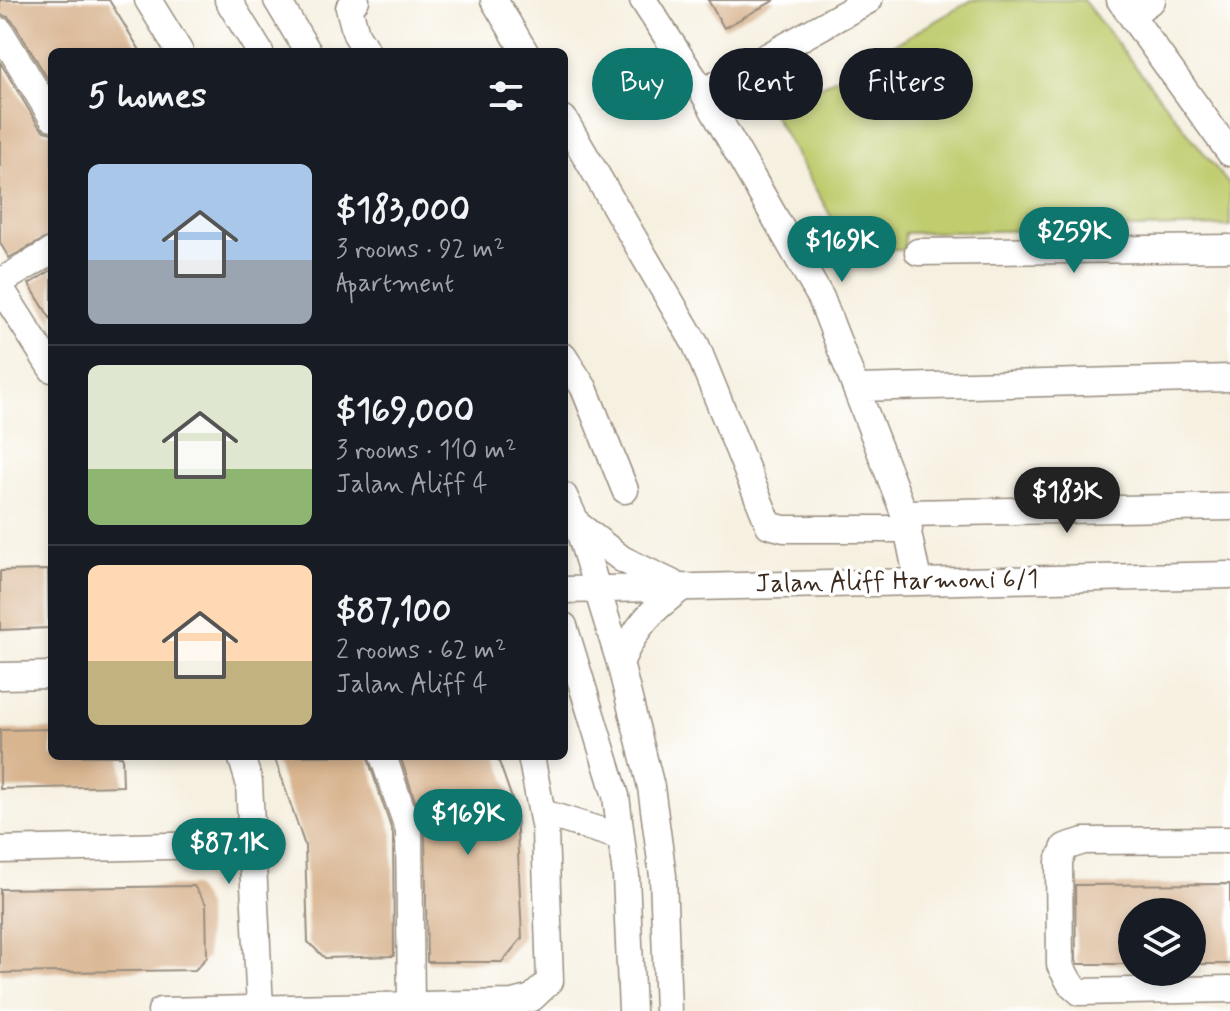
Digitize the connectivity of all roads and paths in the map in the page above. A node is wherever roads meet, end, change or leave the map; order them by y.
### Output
1 (148, 0) edge
2 (228, 0) edge
3 (277, 0) edge
4 (494, 0) edge
5 (643, 0) edge
6 (869, 0) edge
7 (353, 4) edge
8 (1135, 5) edge
9 (0, 31) edge
10 (178, 48) edge
11 (258, 48) edge
12 (306, 48) edge
13 (365, 48) edge
14 (523, 48) edge
15 (703, 92) junction
16 (48, 110) edge
17 (568, 126) edge
18 (1230, 153) edge
19 (1230, 248) edge
20 (918, 252) dead end
21 (48, 254) edge
22 (0, 285) edge
23 (48, 363) edge
24 (568, 363) edge
25 (1230, 378) edge
26 (857, 388) junction
27 (625, 490) dead end
28 (568, 505) edge
29 (1230, 507) edge
30 (906, 521) junction
31 (577, 524) junction
32 (1230, 575) edge
33 (918, 581) junction
34 (683, 587) junction
35 (597, 588) junction
36 (568, 590) edge
37 (568, 639) edge
38 (620, 663) junction
39 (48, 675) edge
40 (0, 676) edge
41 (242, 760) edge
42 (384, 760) edge
43 (532, 760) edge
44 (543, 813) junction
45 (621, 837) junction
46 (1230, 840) edge
47 (253, 844) junction
48 (0, 850) edge
49 (1230, 989) edge
50 (1080, 1001) edge
51 (411, 1004) junction
52 (260, 1008) junction
53 (161, 1011) edge
54 (632, 1011) edge
55 (668, 1011) edge

1 - 10 street
2 - 11 street
3 - 12 street
4 - 14 street
5 - 15 street
6 - 15 street
7 - 13 street
8 - 18 street
9 - 16 street
15 - 26 street
17 - 30 street
19 - 20 street
21 - 22 street
22 - 23 street
24 - 27 street
25 - 26 street
26 - 30 street
28 - 31 street
29 - 30 street
30 - 33 street
31 - 34 street
31 - 35 street
32 - 33 street, Jalan Aliff Harmoni 6/1
33 - 34 street, Jalan Aliff Harmoni 6/1
34 - 35 street, Jalan Aliff Harmoni 6/1
34 - 38 street
35 - 36 street, Jalan Aliff Harmoni 6/1
35 - 38 street
37 - 45 street
38 - 55 street
39 - 40 street
41 - 47 street
42 - 51 street
43 - 44 street
44 - 45 street
44 - 51 street
45 - 54 street
46 - 50 street
47 - 48 street
47 - 52 street
49 - 50 street
51 - 52 street
52 - 53 street

